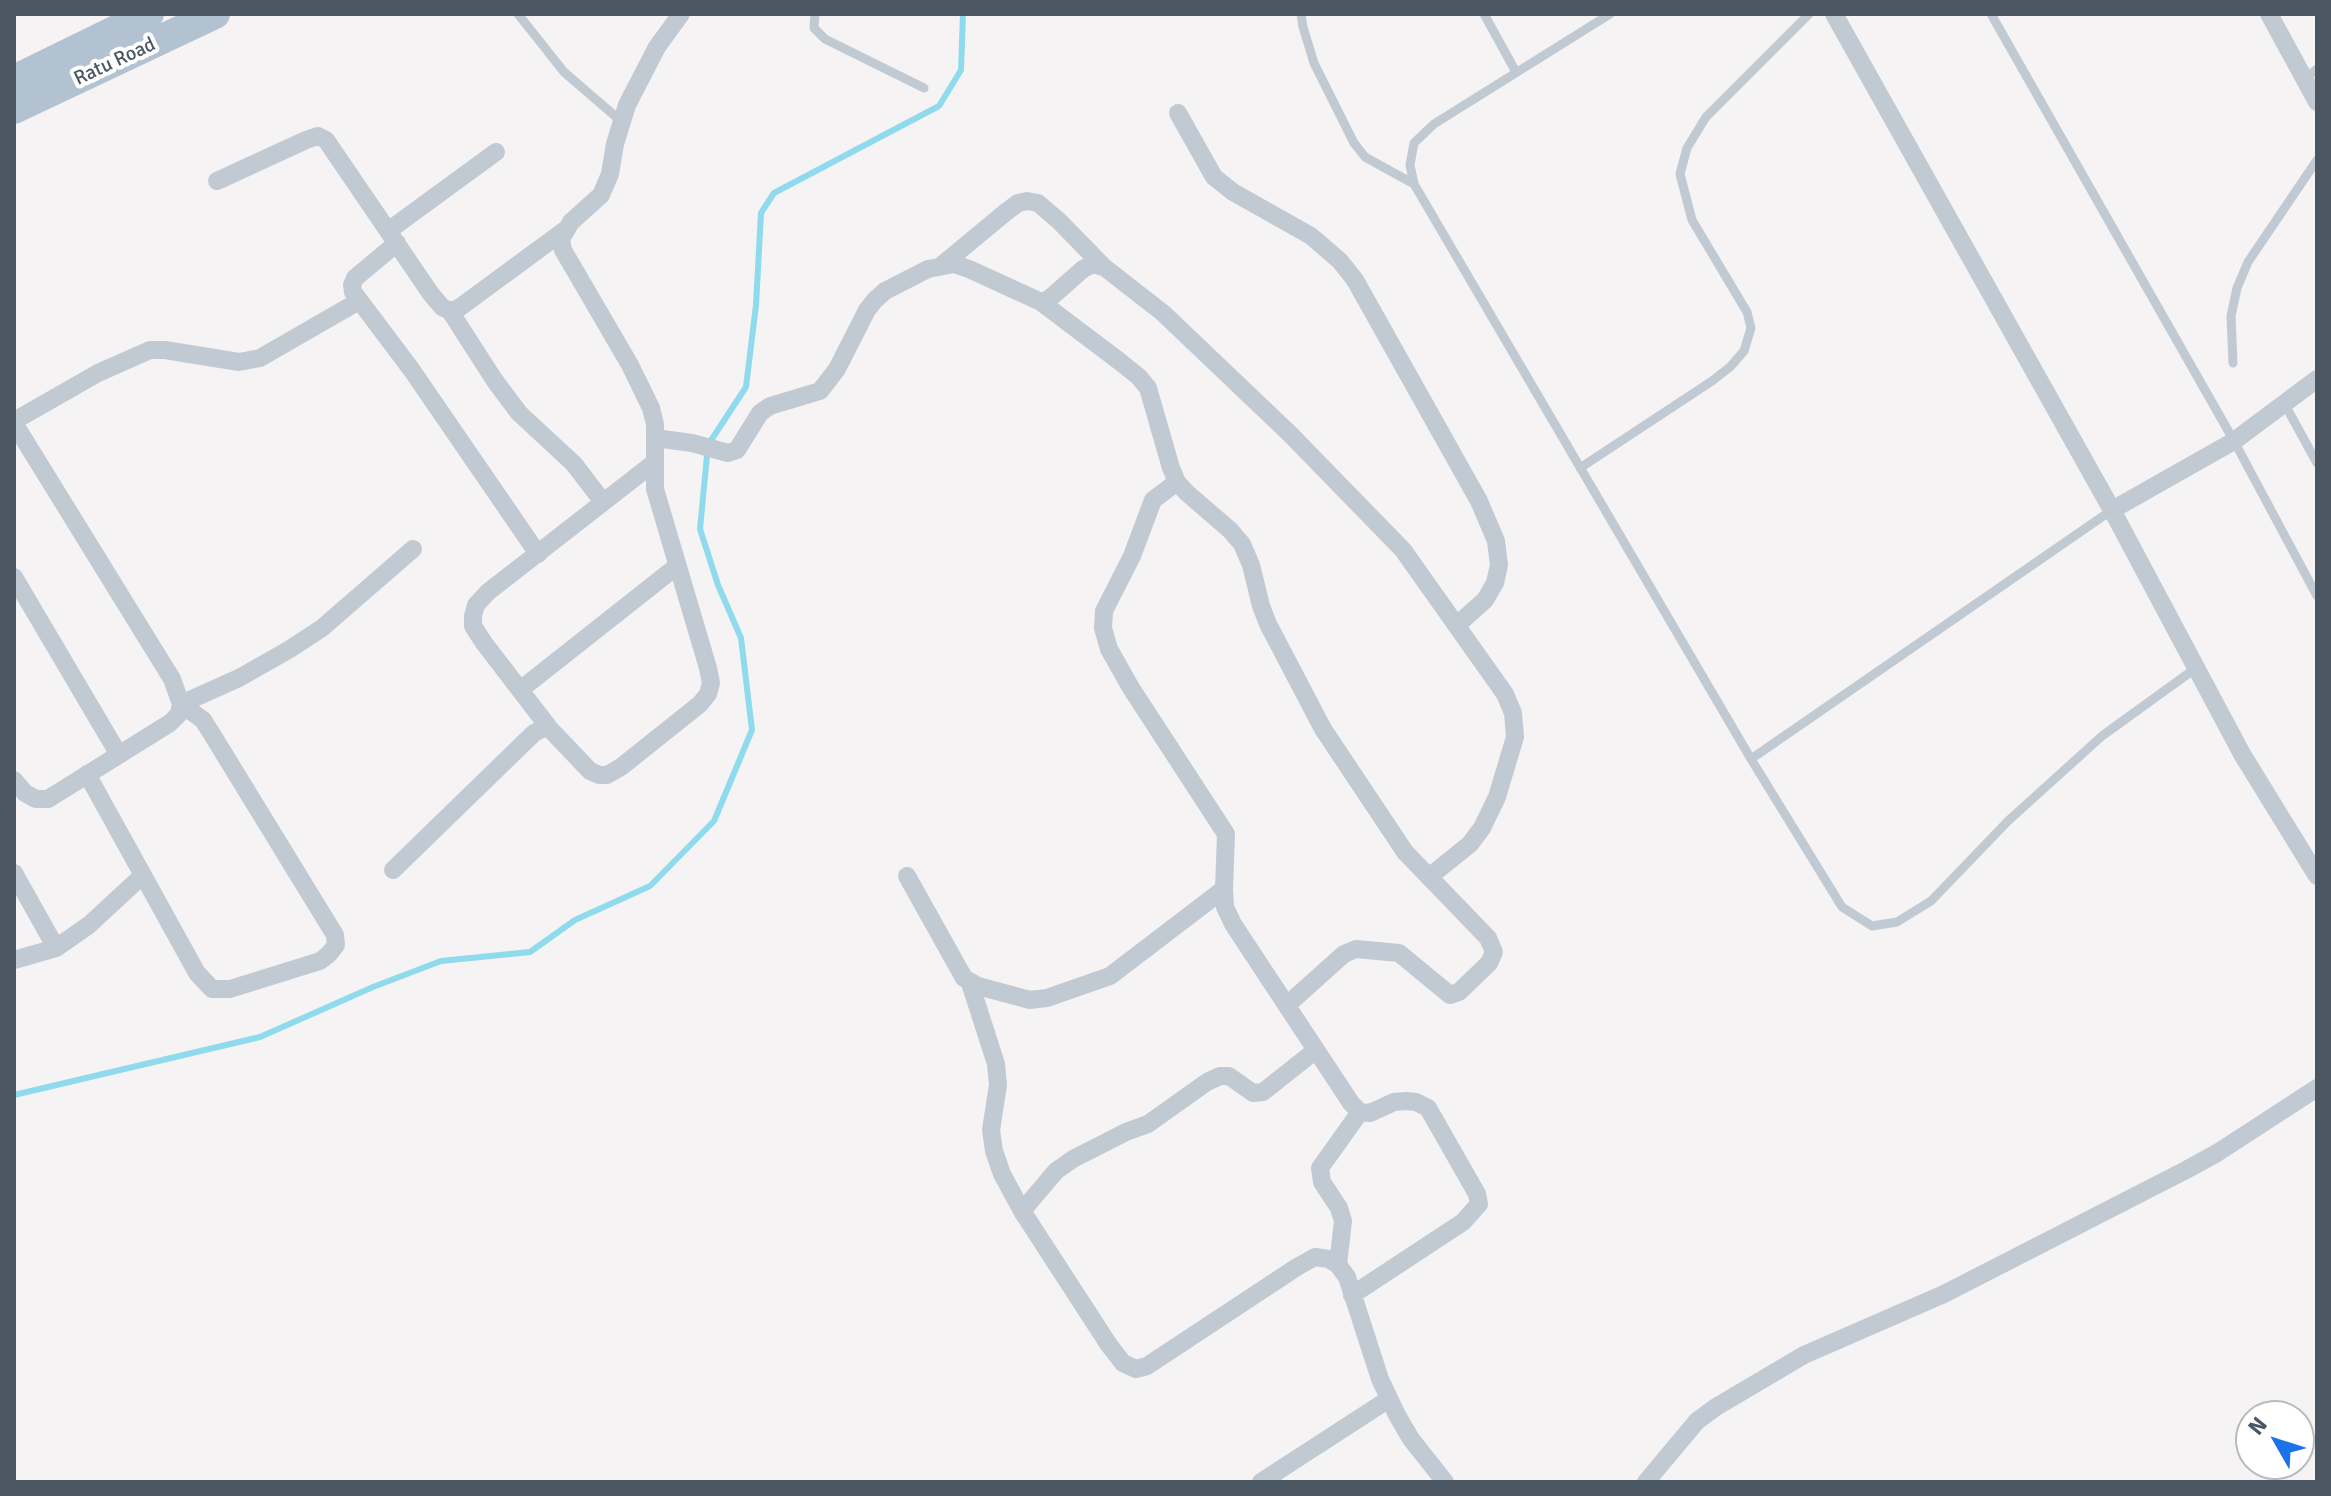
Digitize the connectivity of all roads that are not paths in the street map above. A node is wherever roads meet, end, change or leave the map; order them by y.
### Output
1 (149, 14) edge
2 (215, 14) edge
3 (518, 14) edge
4 (681, 14) edge
5 (815, 14) edge
6 (1301, 14) edge
7 (1484, 14) edge
8 (1610, 14) edge
9 (1809, 14) edge
10 (1834, 14) edge
11 (1991, 14) edge
12 (2269, 14) edge
13 (1516, 72) junction
14 (2311, 74) edge
15 (14, 80) edge
16 (924, 88) dead end
17 (2317, 102) edge
18 (14, 109) edge
19 (1178, 113) dead end
20 (622, 122) junction
21 (496, 152) dead end
22 (2317, 160) edge
23 (217, 181) dead end
24 (1414, 184) junction
25 (565, 230) junction
26 (393, 237) junction
27 (942, 265) junction
28 (1104, 267) junction
29 (359, 301) junction
30 (1041, 302) junction
31 (450, 311) junction
32 (2233, 363) dead end
33 (2317, 379) edge
34 (2284, 403) junction
35 (14, 422) edge
36 (655, 438) junction
37 (2234, 441) junction
38 (655, 462) junction
39 (2317, 463) edge
40 (1580, 468) junction
41 (1177, 482) junction
42 (603, 502) junction
43 (2112, 510) junction
44 (413, 549) dead end
45 (538, 554) junction
46 (677, 566) junction
47 (14, 577) edge
48 (2317, 596) edge
49 (1457, 625) junction
50 (2196, 668) junction
51 (520, 690) junction
52 (181, 704) junction
53 (550, 729) junction
54 (119, 755) junction
55 (1751, 759) junction
56 (87, 774) junction
57 (14, 780) edge
58 (393, 870) dead end
59 (14, 873) edge
60 (143, 875) junction
61 (907, 876) dead end
62 (2317, 876) edge
63 (1429, 877) junction
64 (1224, 889) junction
65 (56, 948) junction
66 (14, 960) edge
67 (970, 983) junction
68 (1287, 1005) junction
69 (1316, 1050) junction
70 (2317, 1088) edge
71 (1360, 1112) junction
72 (1022, 1211) junction
73 (1338, 1265) junction
74 (1352, 1295) junction
75 (1389, 1399) junction
76 (1261, 1482) edge
77 (1445, 1482) edge
78 (1646, 1482) edge

1 - 15 main road, Ratu Road
2 - 18 main road, Ratu Road
3 - 20 lane
4 - 20 street
5 - 16 lane
6 - 24 lane
7 - 13 lane
8 - 13 lane
9 - 40 lane
10 - 43 street
11 - 37 lane
12 - 14 street
13 - 24 lane
14 - 17 street
19 - 49 street
20 - 25 street
21 - 26 street
22 - 32 lane
23 - 26 street
24 - 40 lane
25 - 31 street
25 - 36 street
26 - 29 street
26 - 31 street
27 - 28 street
27 - 30 street
27 - 36 street
28 - 30 street
28 - 49 street
29 - 35 street
29 - 45 street
30 - 41 street
31 - 42 street
33 - 34 street
34 - 37 street
34 - 39 lane
35 - 52 street
36 - 38 street
37 - 43 street
37 - 48 lane
38 - 42 street
38 - 46 street
40 - 55 lane
41 - 63 street
41 - 64 street
42 - 45 street
43 - 50 street
43 - 55 lane
44 - 52 street
45 - 51 street
46 - 51 street
46 - 53 street
47 - 54 street
49 - 63 street
50 - 55 lane
50 - 62 street
51 - 53 street
52 - 54 street
52 - 60 street
53 - 58 street
54 - 56 street
56 - 57 street
56 - 60 street
59 - 65 street
60 - 65 street
61 - 67 street
63 - 68 street
64 - 67 street
64 - 68 street
65 - 66 street
67 - 72 street
68 - 69 street
69 - 71 street
69 - 72 street
70 - 78 street
71 - 73 street
71 - 74 street
72 - 73 street
73 - 74 street
74 - 75 street
75 - 76 street
75 - 77 street

